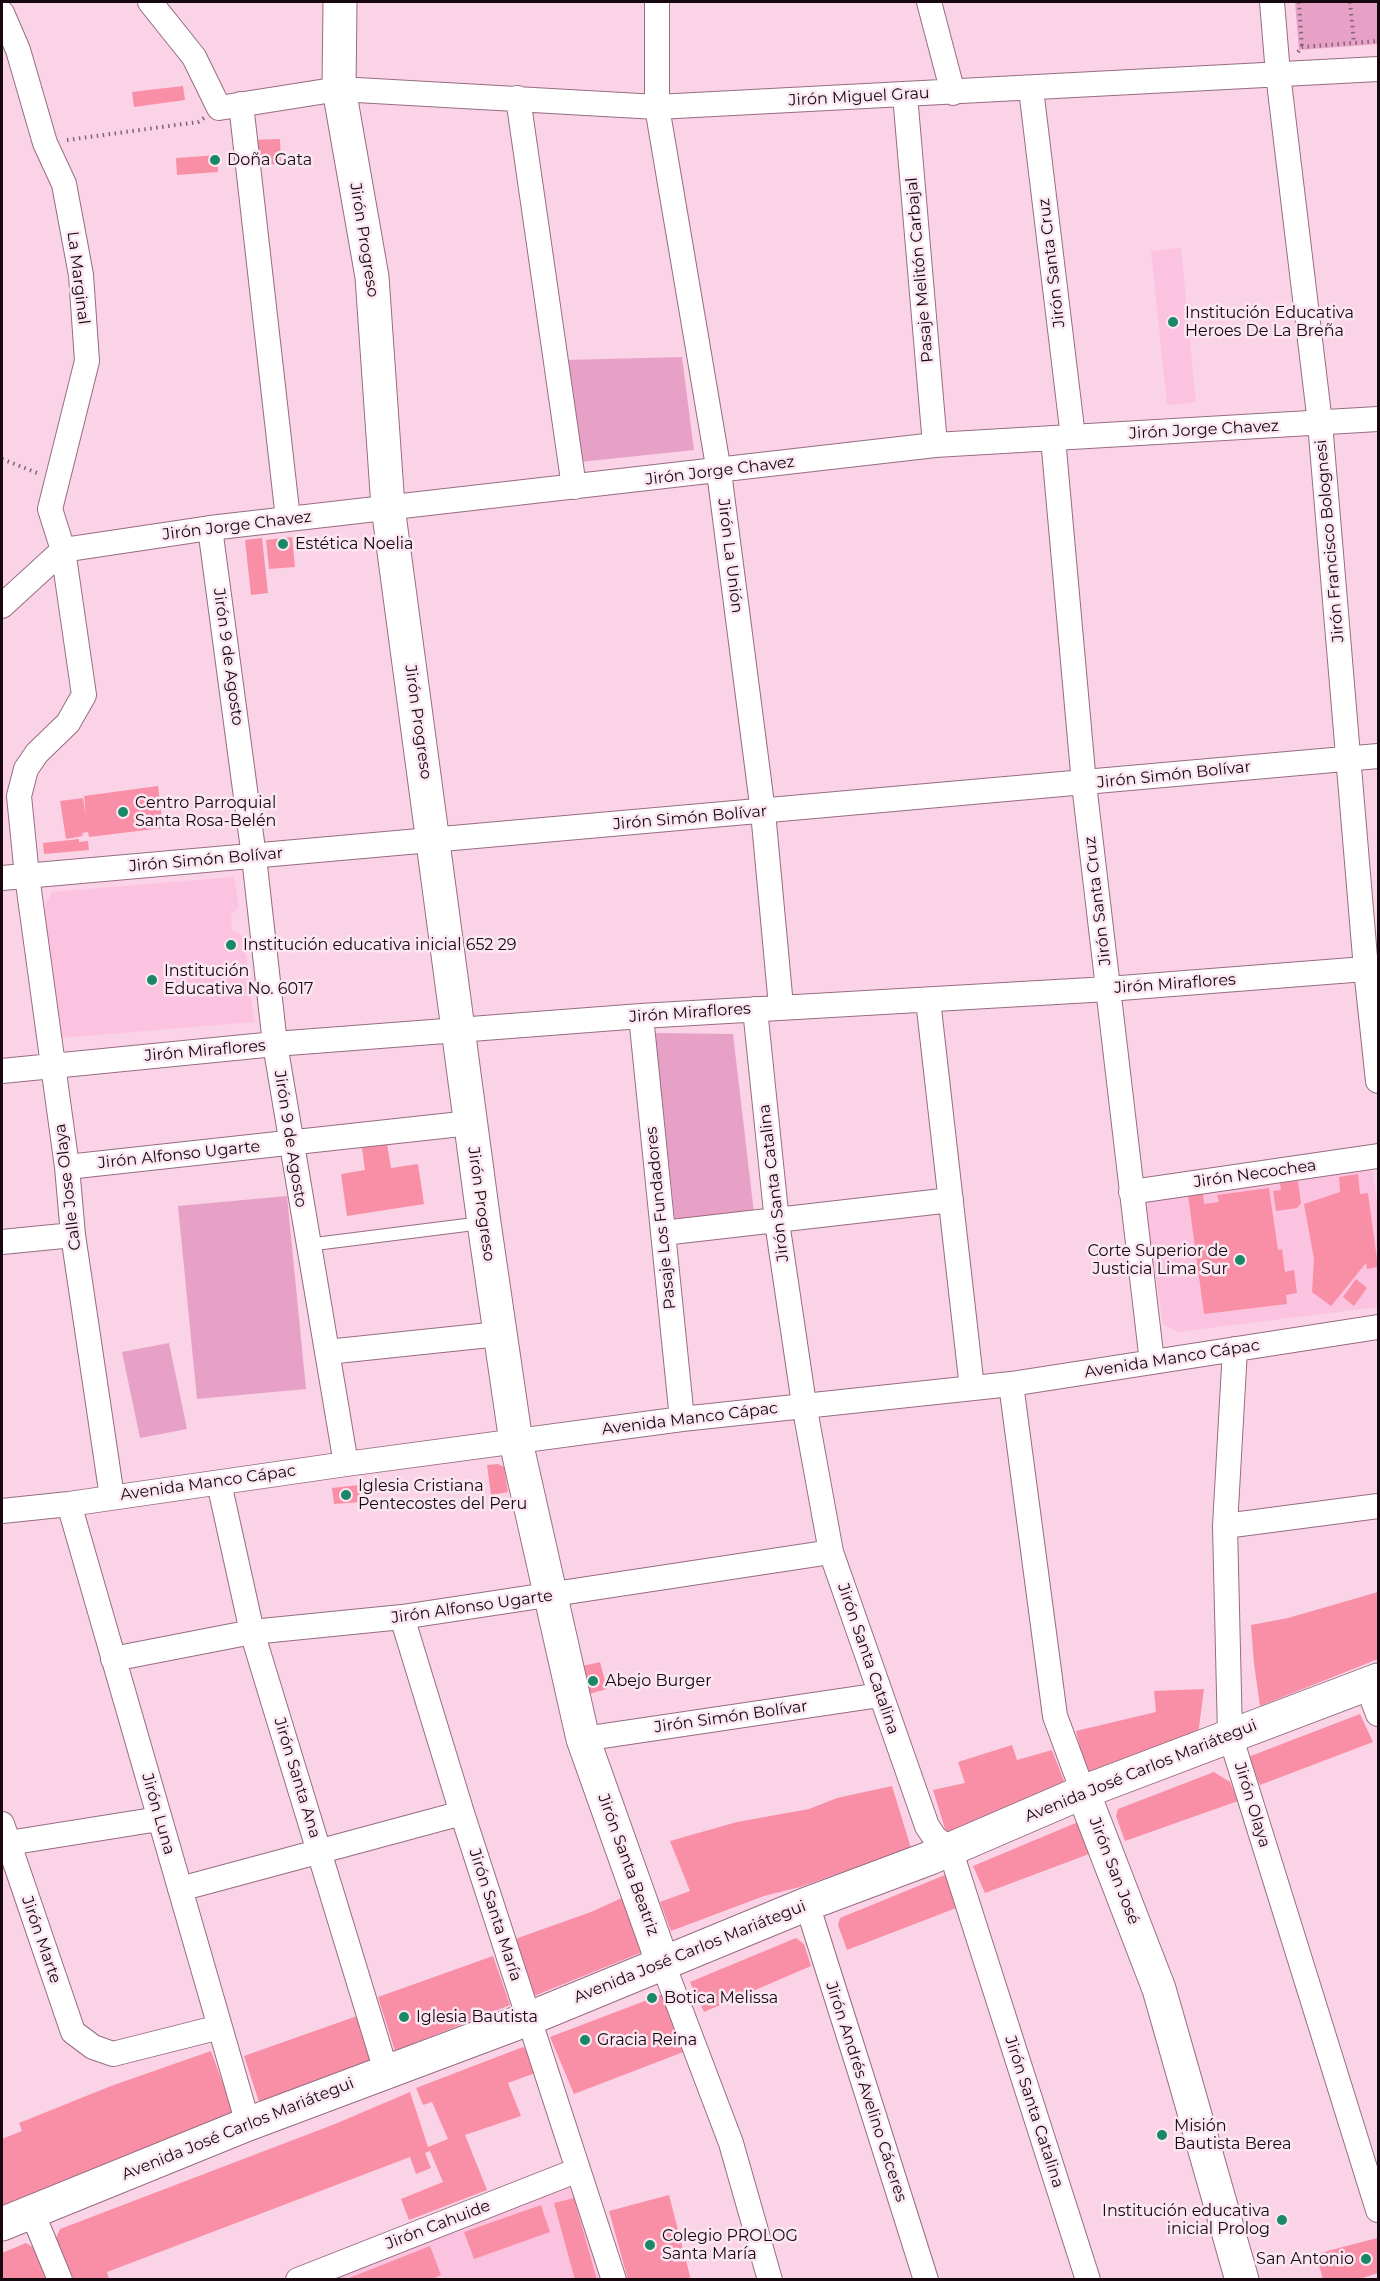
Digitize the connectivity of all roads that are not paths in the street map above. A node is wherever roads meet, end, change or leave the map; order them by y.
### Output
1 (150, 2) edge
2 (340, 2) edge
3 (657, 2) edge
4 (929, 2) edge
5 (1272, 2) edge
6 (2, 13) edge
7 (1378, 69) edge
8 (1278, 75) junction
9 (339, 89) junction
10 (1031, 89) junction
11 (953, 93) junction
12 (905, 95) junction
13 (518, 99) junction
14 (230, 106) junction
15 (657, 107) junction
16 (1378, 419) edge
17 (1320, 423) junction
18 (1063, 438) junction
19 (935, 445) junction
20 (719, 472) junction
21 (574, 487) junction
22 (388, 507) junction
23 (288, 519) junction
24 (210, 528) junction
25 (63, 550) junction
26 (2, 606) edge
27 (1378, 756) edge
28 (1349, 758) junction
29 (1084, 784) junction
30 (763, 812) junction
31 (434, 838) junction
32 (254, 857) junction
33 (27, 876) junction
34 (2, 878) edge
35 (1372, 968) edge
36 (1108, 989) junction
37 (928, 1000) junction
38 (781, 1006) junction
39 (755, 1009) junction
40 (641, 1016) junction
41 (458, 1030) junction
42 (275, 1044) junction
43 (52, 1065) junction
44 (2, 1071) edge
45 (1378, 1081) edge
46 (470, 1124) junction
47 (291, 1143) junction
48 (1378, 1156) edge
49 (67, 1167) junction
50 (1131, 1192) junction
51 (951, 1200) junction
52 (777, 1222) junction
53 (483, 1223) junction
54 (663, 1233) junction
55 (73, 1235) junction
56 (2, 1242) edge
57 (307, 1245) junction
58 (1378, 1327) edge
59 (499, 1334) junction
60 (1235, 1349) junction
61 (327, 1352) junction
62 (1152, 1362) junction
63 (1011, 1384) junction
64 (972, 1388) junction
65 (804, 1404) junction
66 (682, 1419) junction
67 (516, 1442) junction
68 (346, 1464) junction
69 (219, 1483) junction
70 (112, 1497) junction
71 (69, 1504) junction
72 (1378, 1506) edge
73 (2, 1511) edge
74 (1225, 1526) junction
75 (831, 1552) junction
76 (551, 1596) junction
77 (402, 1617) junction
78 (252, 1632) junction
79 (113, 1659) junction
80 (1375, 1693) edge
81 (880, 1695) junction
82 (1230, 1735) junction
83 (583, 1739) junction
84 (1083, 1792) junction
85 (462, 1813) junction
86 (159, 1819) junction
87 (3, 1837) edge
88 (319, 1850) junction
89 (950, 1850) junction
90 (180, 1889) junction
91 (807, 1904) junction
92 (663, 1964) junction
93 (528, 2019) junction
94 (220, 2027) junction
95 (386, 2070) junction
96 (248, 2124) junction
97 (578, 2170) junction
98 (1378, 2210) edge
99 (32, 2212) junction
100 (2, 2224) edge
101 (60, 2280) edge
102 (298, 2280) edge
103 (614, 2280) edge
104 (770, 2280) edge
105 (926, 2280) edge
106 (1088, 2280) edge
107 (1242, 2280) edge

1 - 14 street
2 - 9 street, Jirón Progreso
3 - 15 street, Jirón La Unión
4 - 11 street
5 - 8 street, Jirón Francisco Bolognesi
6 - 25 street, La Marginal
7 - 8 street, Jirón Miguel Grau
8 - 10 street, Jirón Miguel Grau
8 - 17 street, Jirón Francisco Bolognesi
9 - 13 street, Jirón Miguel Grau
9 - 14 street, Jirón Miguel Grau
9 - 22 street, Jirón Progreso
10 - 11 street, Jirón Miguel Grau
10 - 18 street, Jirón Santa Cruz
11 - 12 street, Jirón Miguel Grau
12 - 15 street, Jirón Miguel Grau
12 - 19 street, Pasaje Melitón Carbajal
13 - 15 street, Jirón Miguel Grau
13 - 21 street
14 - 23 street
15 - 20 street, Jirón La Unión
16 - 17 street, Jirón Jorge Chavez
17 - 18 street, Jirón Jorge Chavez
17 - 28 street, Jirón Francisco Bolognesi
18 - 19 street, Jirón Jorge Chavez
18 - 29 street, Jirón Santa Cruz
19 - 20 street, Jirón Jorge Chavez
20 - 21 street, Jirón Jorge Chavez
20 - 30 street, Jirón La Unión
21 - 22 street, Jirón Jorge Chavez
22 - 23 street, Jirón Jorge Chavez
22 - 31 street, Jirón Progreso
23 - 24 street, Jirón Jorge Chavez
24 - 25 street, Jirón Jorge Chavez
24 - 32 street, Jirón 9 de Agosto
25 - 26 street
25 - 33 street, La Marginal
27 - 28 street, Jirón Simón Bolívar
28 - 29 street, Jirón Simón Bolívar
28 - 35 street, Jirón Francisco Bolognesi
29 - 30 street, Jirón Simón Bolívar
29 - 36 street, Jirón Santa Cruz
30 - 31 street, Jirón Simón Bolívar
30 - 38 street, Jirón La Unión
31 - 32 street, Jirón Simón Bolívar
31 - 41 street, Jirón Progreso
32 - 33 street, Jirón Simón Bolívar
32 - 42 street, Jirón 9 de Agosto
33 - 34 street, Jirón Simón Bolívar
33 - 43 street, Calle Jose Olaya
35 - 36 street, Jirón Miraflores
35 - 45 street, Jirón Francisco Bolognesi
36 - 37 street, Jirón Miraflores
36 - 50 street, Jirón Santa Cruz
37 - 38 street, Jirón Miraflores
37 - 51 street
38 - 39 street, Jirón Miraflores
39 - 40 street, Jirón Miraflores
39 - 52 street, Jirón Santa Catalina
40 - 41 street, Jirón Miraflores
40 - 54 street, Pasaje Los Fundadores
41 - 42 street, Jirón Miraflores
41 - 46 street, Jirón Progreso
42 - 43 street, Jirón Miraflores
42 - 47 street, Jirón 9 de Agosto
43 - 44 street, Jirón Miraflores
43 - 49 street, Calle Jose Olaya
46 - 47 street, Jirón Alfonso Ugarte
46 - 53 street, Jirón Progreso
47 - 49 street, Jirón Alfonso Ugarte
47 - 57 street, Jirón 9 de Agosto
48 - 50 street, Jirón Necochea
49 - 55 street, Calle Jose Olaya
50 - 62 street, Jirón Santa Cruz
51 - 52 street
51 - 64 street
52 - 54 street
52 - 65 street, Jirón Santa Catalina
53 - 57 lane
53 - 59 street, Jirón Progreso
54 - 66 street, Pasaje Los Fundadores
55 - 56 street
55 - 70 street, Calle Jose Olaya
57 - 61 street, Jirón 9 de Agosto
58 - 60 street, Avenida Manco Cápac
59 - 61 street
59 - 67 street, Jirón Progreso
60 - 62 street, Avenida Manco Cápac
60 - 74 street, Jirón Olaya
61 - 68 street, Jirón 9 de Agosto
62 - 63 street, Avenida Manco Cápac
63 - 64 street, Avenida Manco Cápac
63 - 84 street, Jirón San José
64 - 65 street, Avenida Manco Cápac
65 - 66 street, Avenida Manco Cápac
65 - 75 street, Jirón Santa Catalina
66 - 67 street, Avenida Manco Cápac
67 - 68 street, Avenida Manco Cápac
67 - 76 street, Jirón Santa Beatriz
68 - 69 street, Avenida Manco Cápac
69 - 70 street, Avenida Manco Cápac
69 - 78 street, Jirón Santa Ana
70 - 71 street, Avenida Manco Cápac
71 - 73 street, Avenida Manco Cápac
71 - 79 street, Jirón Luna
72 - 74 street
74 - 82 street, Jirón Olaya
75 - 76 street, Jirón Alfonso Ugarte
75 - 81 street, Jirón Santa Catalina
76 - 77 street, Jirón Alfonso Ugarte
76 - 83 street, Jirón Santa Beatriz
77 - 78 street, Jirón Alfonso Ugarte
77 - 85 street, Jirón Santa María
78 - 79 street, Jirón Alfonso Ugarte
78 - 88 street, Jirón Santa Ana
79 - 86 street, Jirón Luna
80 - 82 street, Avenida José Carlos Mariátegui
81 - 83 street, Jirón Simón Bolívar
81 - 89 street, Jirón Santa Catalina
82 - 84 street, Avenida José Carlos Mariátegui
82 - 98 street, Jirón Olaya
83 - 92 street, Jirón Santa Beatriz
84 - 89 street, Avenida José Carlos Mariátegui
84 - 107 street, Jirón San José
85 - 88 street
85 - 93 street, Jirón Santa María
86 - 87 street
86 - 90 street, Jirón Luna
87 - 94 street, Jirón Marte
88 - 90 street
88 - 95 street, Jirón Santa Ana
89 - 91 street, Avenida José Carlos Mariátegui
89 - 106 street, Jirón Santa Catalina
90 - 94 street, Jirón Luna
91 - 92 street, Avenida José Carlos Mariátegui
91 - 105 street, Jirón Andrés Avelino Cáceres
92 - 93 street, Avenida José Carlos Mariátegui
92 - 104 street, Jirón Santa Beatriz
93 - 95 street, Avenida José Carlos Mariátegui
93 - 97 street, Jirón Santa María
94 - 96 street, Jirón Luna
95 - 96 street, Avenida José Carlos Mariátegui
96 - 99 street, Avenida José Carlos Mariátegui
97 - 102 street, Jirón Cahuide
97 - 103 street, Jirón Santa María
99 - 100 street, Avenida José Carlos Mariátegui
99 - 101 street

